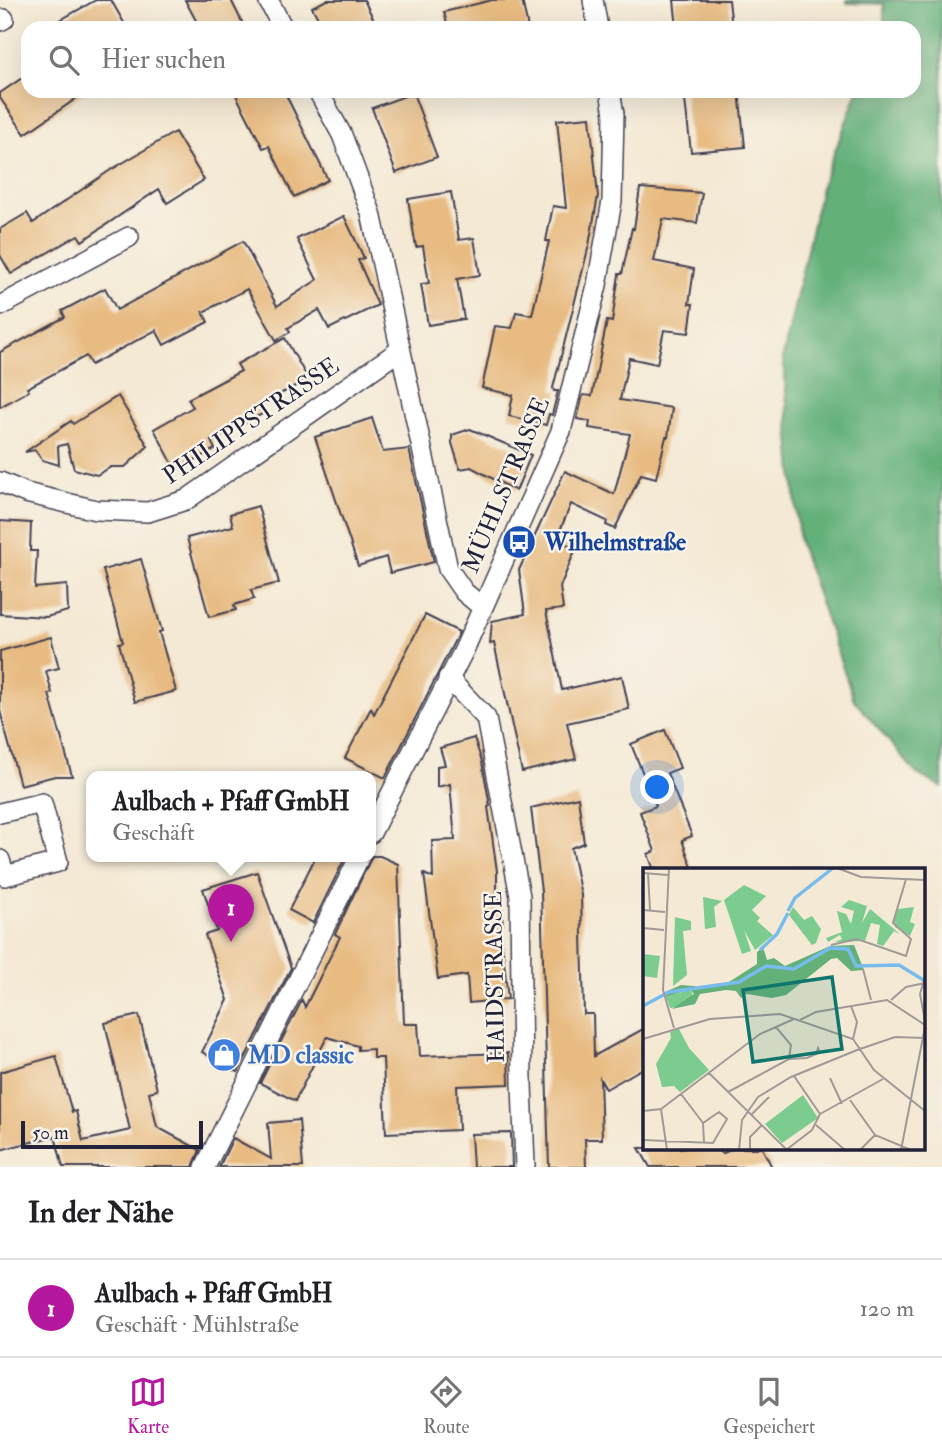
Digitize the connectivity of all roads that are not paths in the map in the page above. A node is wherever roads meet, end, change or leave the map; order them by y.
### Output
1 (268, 0) edge
2 (593, 0) edge
3 (279, 21) edge
4 (597, 21) edge
5 (322, 98) edge
6 (611, 98) edge
7 (129, 237) dead end
8 (0, 306) edge
9 (400, 350) junction
10 (0, 482) edge
11 (482, 607) junction
12 (448, 678) junction
13 (0, 813) edge
14 (376, 823) edge
15 (0, 860) edge
16 (357, 862) edge
17 (205, 1167) edge
18 (525, 1167) edge

1 - 3 street
2 - 4 street
5 - 9 street
6 - 11 street, MÜHLSTRASSE
7 - 8 street
9 - 10 street, PHILIPPSTRASSE
9 - 11 street
11 - 12 street, MÜHLSTRASSE
12 - 14 street, MÜHLSTRASSE
12 - 18 street, HAIDSTRASSE
13 - 15 street
16 - 17 street

